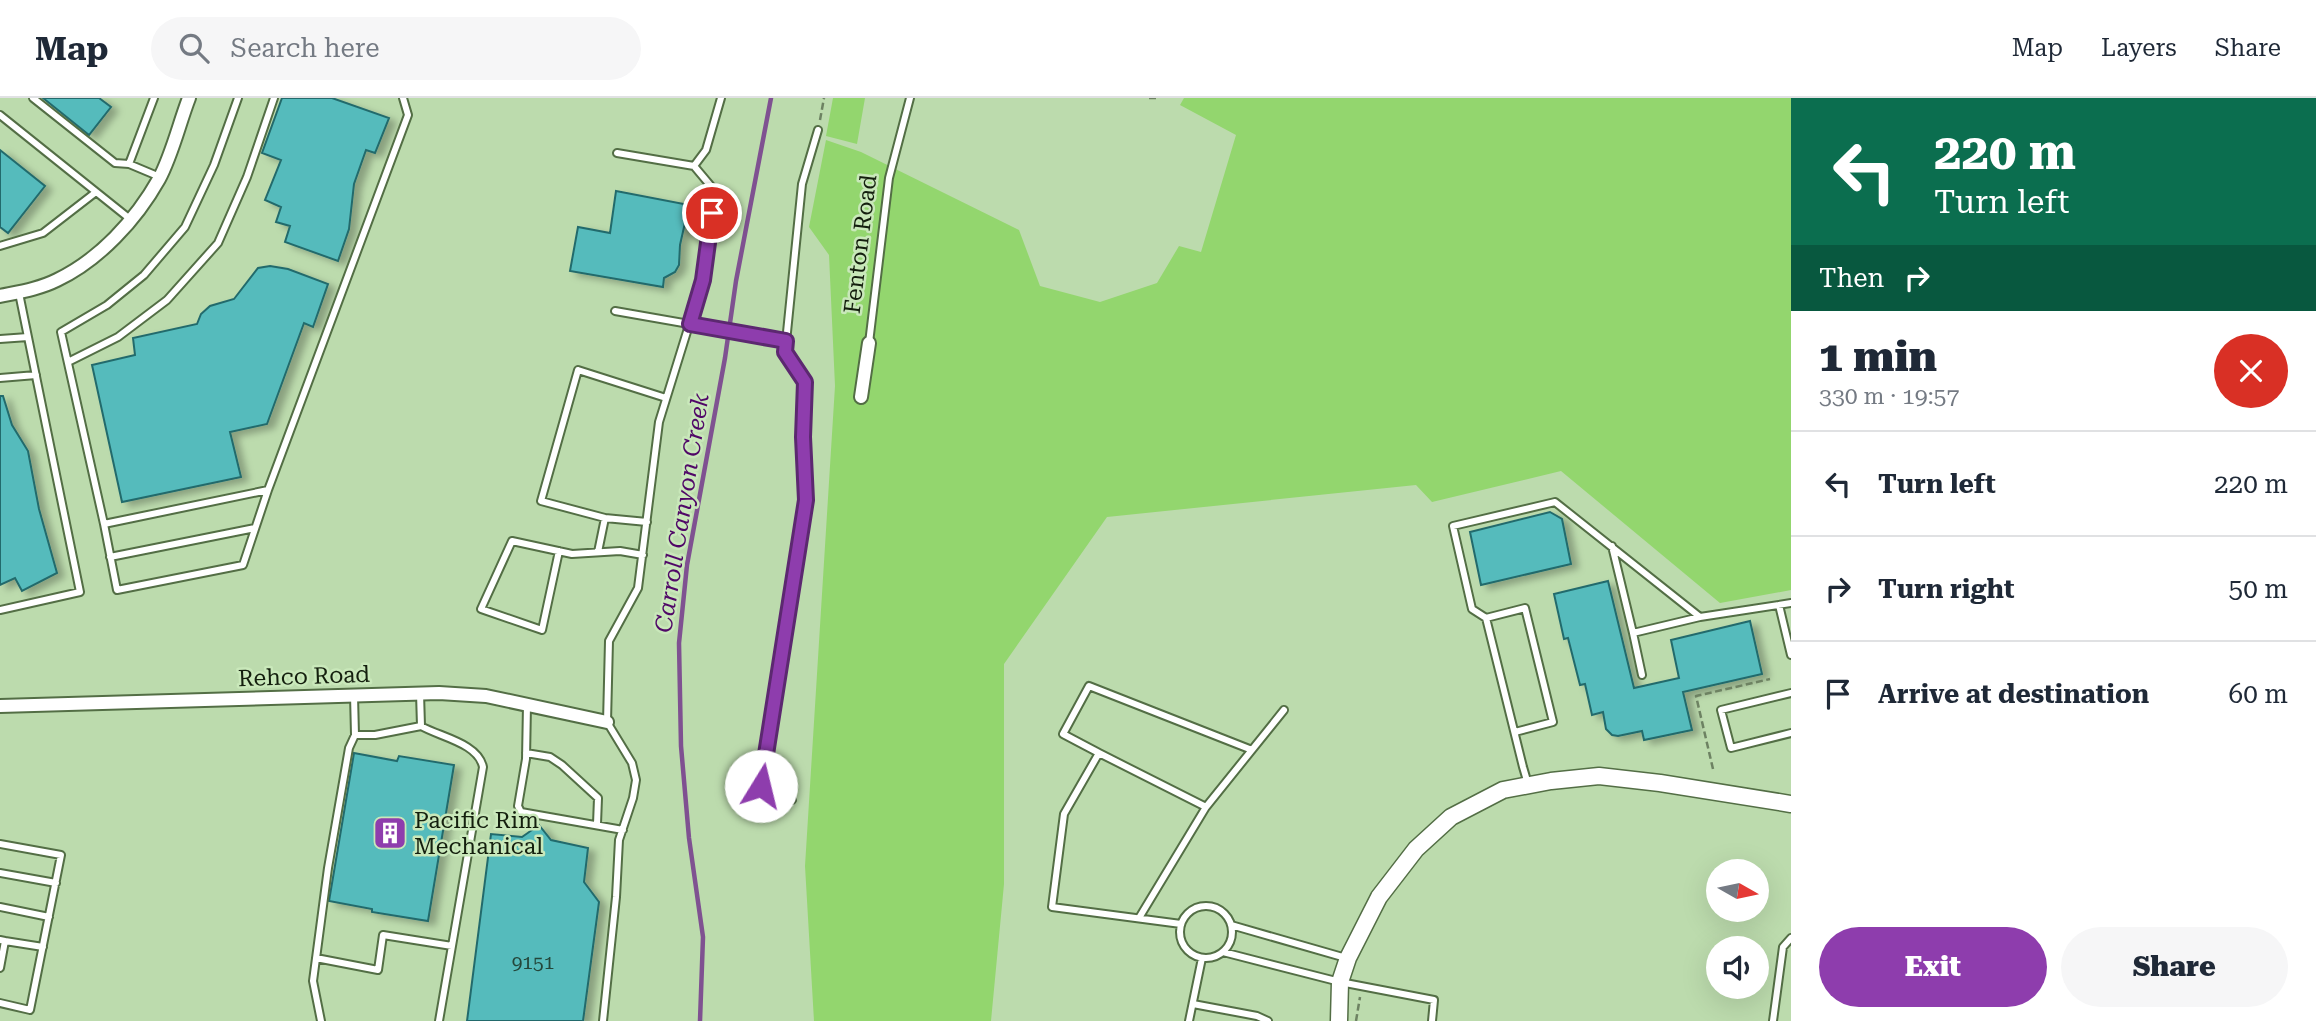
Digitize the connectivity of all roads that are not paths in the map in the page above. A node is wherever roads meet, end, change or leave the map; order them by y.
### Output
1 (33, 98) edge
2 (154, 98) edge
3 (188, 98) edge
4 (238, 98) edge
5 (274, 98) edge
6 (403, 98) edge
7 (722, 98) edge
8 (910, 98) edge
9 (0, 115) edge
10 (818, 130) road end
11 (617, 153) dead end
12 (129, 164) junction
13 (694, 166) junction
14 (160, 177) junction
15 (96, 192) junction
16 (132, 220) junction
17 (0, 246) edge
18 (19, 292) junction
19 (0, 296) edge
20 (615, 311) dead end
21 (690, 324) junction
22 (28, 337) junction
23 (0, 339) edge
24 (786, 341) junction
25 (869, 343) joint
26 (68, 362) junction
27 (36, 375) junction
28 (0, 378) edge
29 (861, 397) dead end
30 (666, 398) junction
31 (268, 490) junction
32 (605, 518) junction
33 (647, 523) junction
34 (104, 524) junction
35 (255, 528) junction
36 (1612, 546) junction
37 (559, 551) junction
38 (598, 552) junction
39 (643, 555) junction
40 (110, 557) junction
41 (1791, 603) edge
42 (1779, 605) junction
43 (0, 610) edge
44 (1700, 617) junction
45 (1486, 618) junction
46 (1633, 633) junction
47 (1791, 655) edge
48 (1642, 675) dead end
49 (420, 693) junction
50 (1791, 693) edge
51 (354, 695) junction
52 (527, 705) junction
53 (0, 706) edge
54 (1284, 710) dead end
55 (607, 722) junction
56 (421, 726) junction
57 (1515, 732) junction
58 (1791, 733) edge
59 (355, 735) junction
60 (1252, 750) junction
61 (526, 753) junction
62 (1098, 753) junction
63 (1528, 785) junction
64 (792, 800) dead end
65 (1791, 804) edge
66 (1206, 807) junction
67 (597, 824) junction
68 (623, 830) junction
69 (0, 844) edge
70 (0, 873) edge
71 (56, 883) junction
72 (0, 907) edge
73 (49, 917) junction
74 (1139, 918) junction
75 (1181, 924) junction
76 (1231, 925) junction
77 (1791, 938) edge
78 (3, 940) edge
79 (452, 946) junction
80 (43, 947) junction
81 (1223, 952) junction
82 (1202, 957) junction
83 (316, 958) junction
84 (1348, 958) junction
85 (0, 968) edge
86 (1340, 982) junction
87 (0, 1003) edge
88 (1193, 1004) junction
89 (1232, 1011) junction
90 (321, 1021) edge
91 (439, 1021) edge
92 (603, 1021) edge
93 (1189, 1021) edge
94 (1233, 1021) edge
95 (1268, 1021) edge
96 (1339, 1021) edge
97 (1432, 1021) edge
98 (1773, 1021) edge

1 - 12 lane
2 - 12 lane
3 - 14 street
4 - 26 lane
5 - 26 lane
6 - 31 lane
7 - 13 lane
8 - 25 lane, Fenton Road
9 - 15 lane
10 - 24 lane
11 - 13 lane
12 - 14 lane
13 - 21 lane
14 - 16 street
15 - 16 lane
15 - 17 lane
16 - 18 street
18 - 19 street
18 - 22 lane
20 - 21 lane
21 - 24 lane
21 - 30 lane
22 - 23 lane
22 - 27 lane
24 - 64 lane
25 - 29 street, Fenton Road
26 - 34 lane
27 - 28 lane
27 - 43 lane
30 - 32 lane
30 - 33 lane
31 - 34 lane
31 - 35 lane
32 - 33 lane
32 - 38 lane
33 - 39 lane
34 - 40 lane
35 - 40 lane
35 - 40 lane
36 - 44 lane
36 - 45 lane
36 - 46 lane
37 - 37 lane
37 - 38 lane
38 - 39 lane
39 - 55 lane
41 - 42 lane
42 - 44 lane
42 - 47 lane
44 - 46 lane
45 - 57 lane
45 - 57 lane
46 - 48 lane
49 - 51 street, Rehco Road
49 - 52 street, Rehco Road
49 - 56 lane
50 - 58 lane
51 - 53 street, Rehco Road
51 - 59 lane
52 - 55 street, Rehco Road
52 - 61 lane
54 - 60 lane
55 - 68 lane
56 - 59 lane
56 - 79 lane
57 - 63 lane
59 - 83 lane
60 - 62 lane
60 - 66 lane
61 - 67 lane
61 - 67 lane
62 - 66 lane
62 - 74 lane
63 - 65 street
63 - 84 street
66 - 74 lane
67 - 68 lane
68 - 92 lane
69 - 71 lane
70 - 71 lane
71 - 73 lane
72 - 73 lane
73 - 80 lane
74 - 75 lane
75 - 76 lane
75 - 82 lane
76 - 81 lane
76 - 84 lane
77 - 98 lane
78 - 80 lane
78 - 85 lane
79 - 83 lane
79 - 91 lane
80 - 87 lane
81 - 82 lane
81 - 86 lane
82 - 88 lane
83 - 90 lane
84 - 86 street
86 - 96 street
86 - 97 lane
88 - 89 lane
88 - 93 lane
89 - 94 lane
89 - 95 lane

